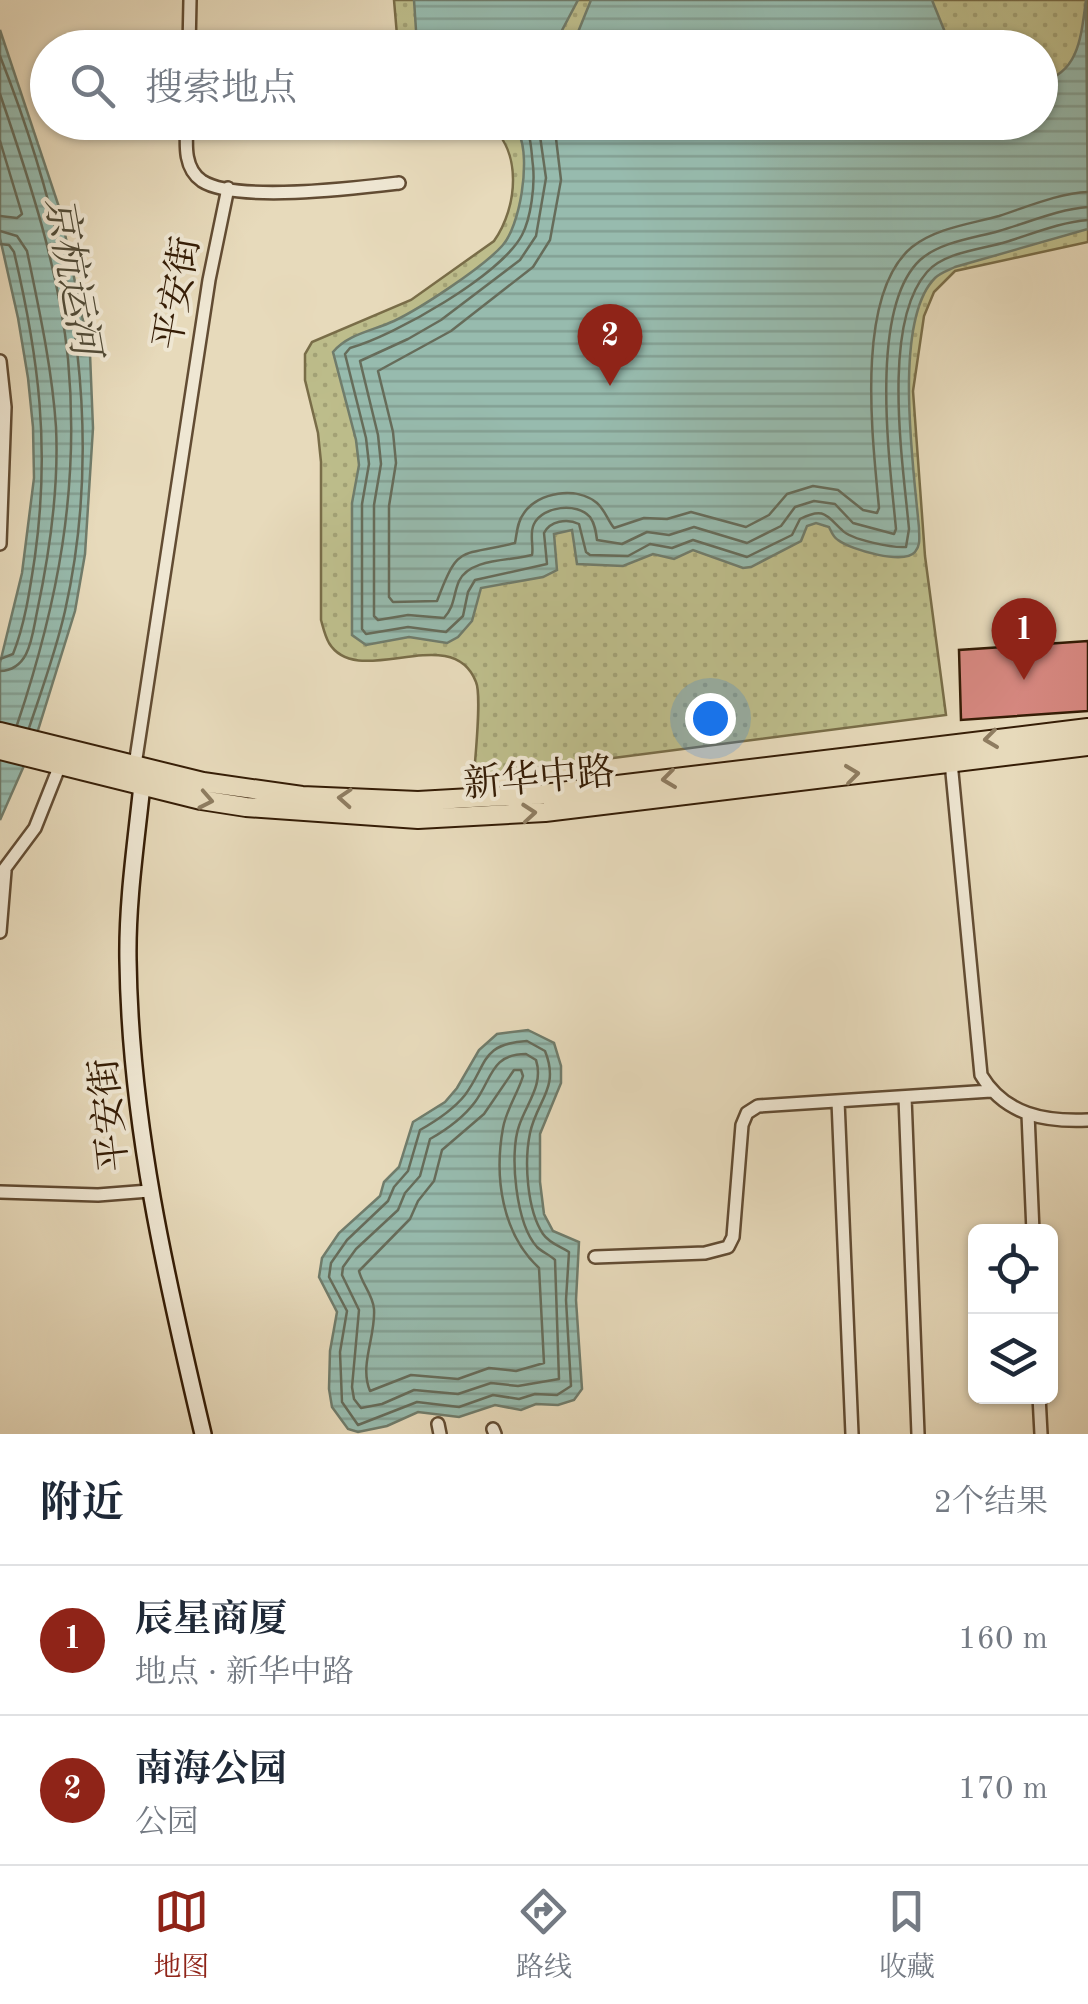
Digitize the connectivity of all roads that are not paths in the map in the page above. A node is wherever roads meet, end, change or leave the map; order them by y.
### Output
1 (190, 0) edge
2 (189, 30) edge
3 (186, 140) edge
4 (399, 183) dead end
5 (228, 188) junction
6 (0, 361) edge
7 (0, 544) edge
8 (1088, 728) edge
9 (0, 732) edge
10 (1088, 746) edge
11 (0, 750) edge
12 (50, 756) junction
13 (951, 762) junction
14 (135, 765) junction
15 (142, 785) junction
16 (2, 872) edge
17 (0, 932) edge
18 (991, 1091) junction
19 (905, 1097) junction
20 (838, 1101) junction
21 (1028, 1114) junction
22 (1088, 1120) edge
23 (149, 1191) junction
24 (0, 1192) edge
25 (1033, 1224) edge
26 (595, 1257) dead end
27 (1040, 1404) edge
28 (202, 1434) edge
29 (852, 1434) edge
30 (918, 1434) edge
31 (1041, 1434) edge

1 - 2 street
3 - 5 street, 平安街
4 - 5 street, 平安街
5 - 14 street, 平安街
6 - 7 street
8 -> 14 main road, 新华中路
9 - 12 main road, 新华中路
10 - 13 main road, 新华中路
11 - 12 main road, 新华中路
12 - 14 main road, 新华中路
12 - 15 main road, 新华中路
12 - 16 street
15 -> 13 main road, 新华中路
13 - 18 street
15 - 23 street, 平安街
16 - 17 street
18 - 19 street
18 - 21 street
19 - 20 street
19 - 30 street
20 - 26 street
20 - 29 street
21 - 22 street
21 - 25 street
23 - 24 street
23 - 28 street, 平安街
27 - 31 street

